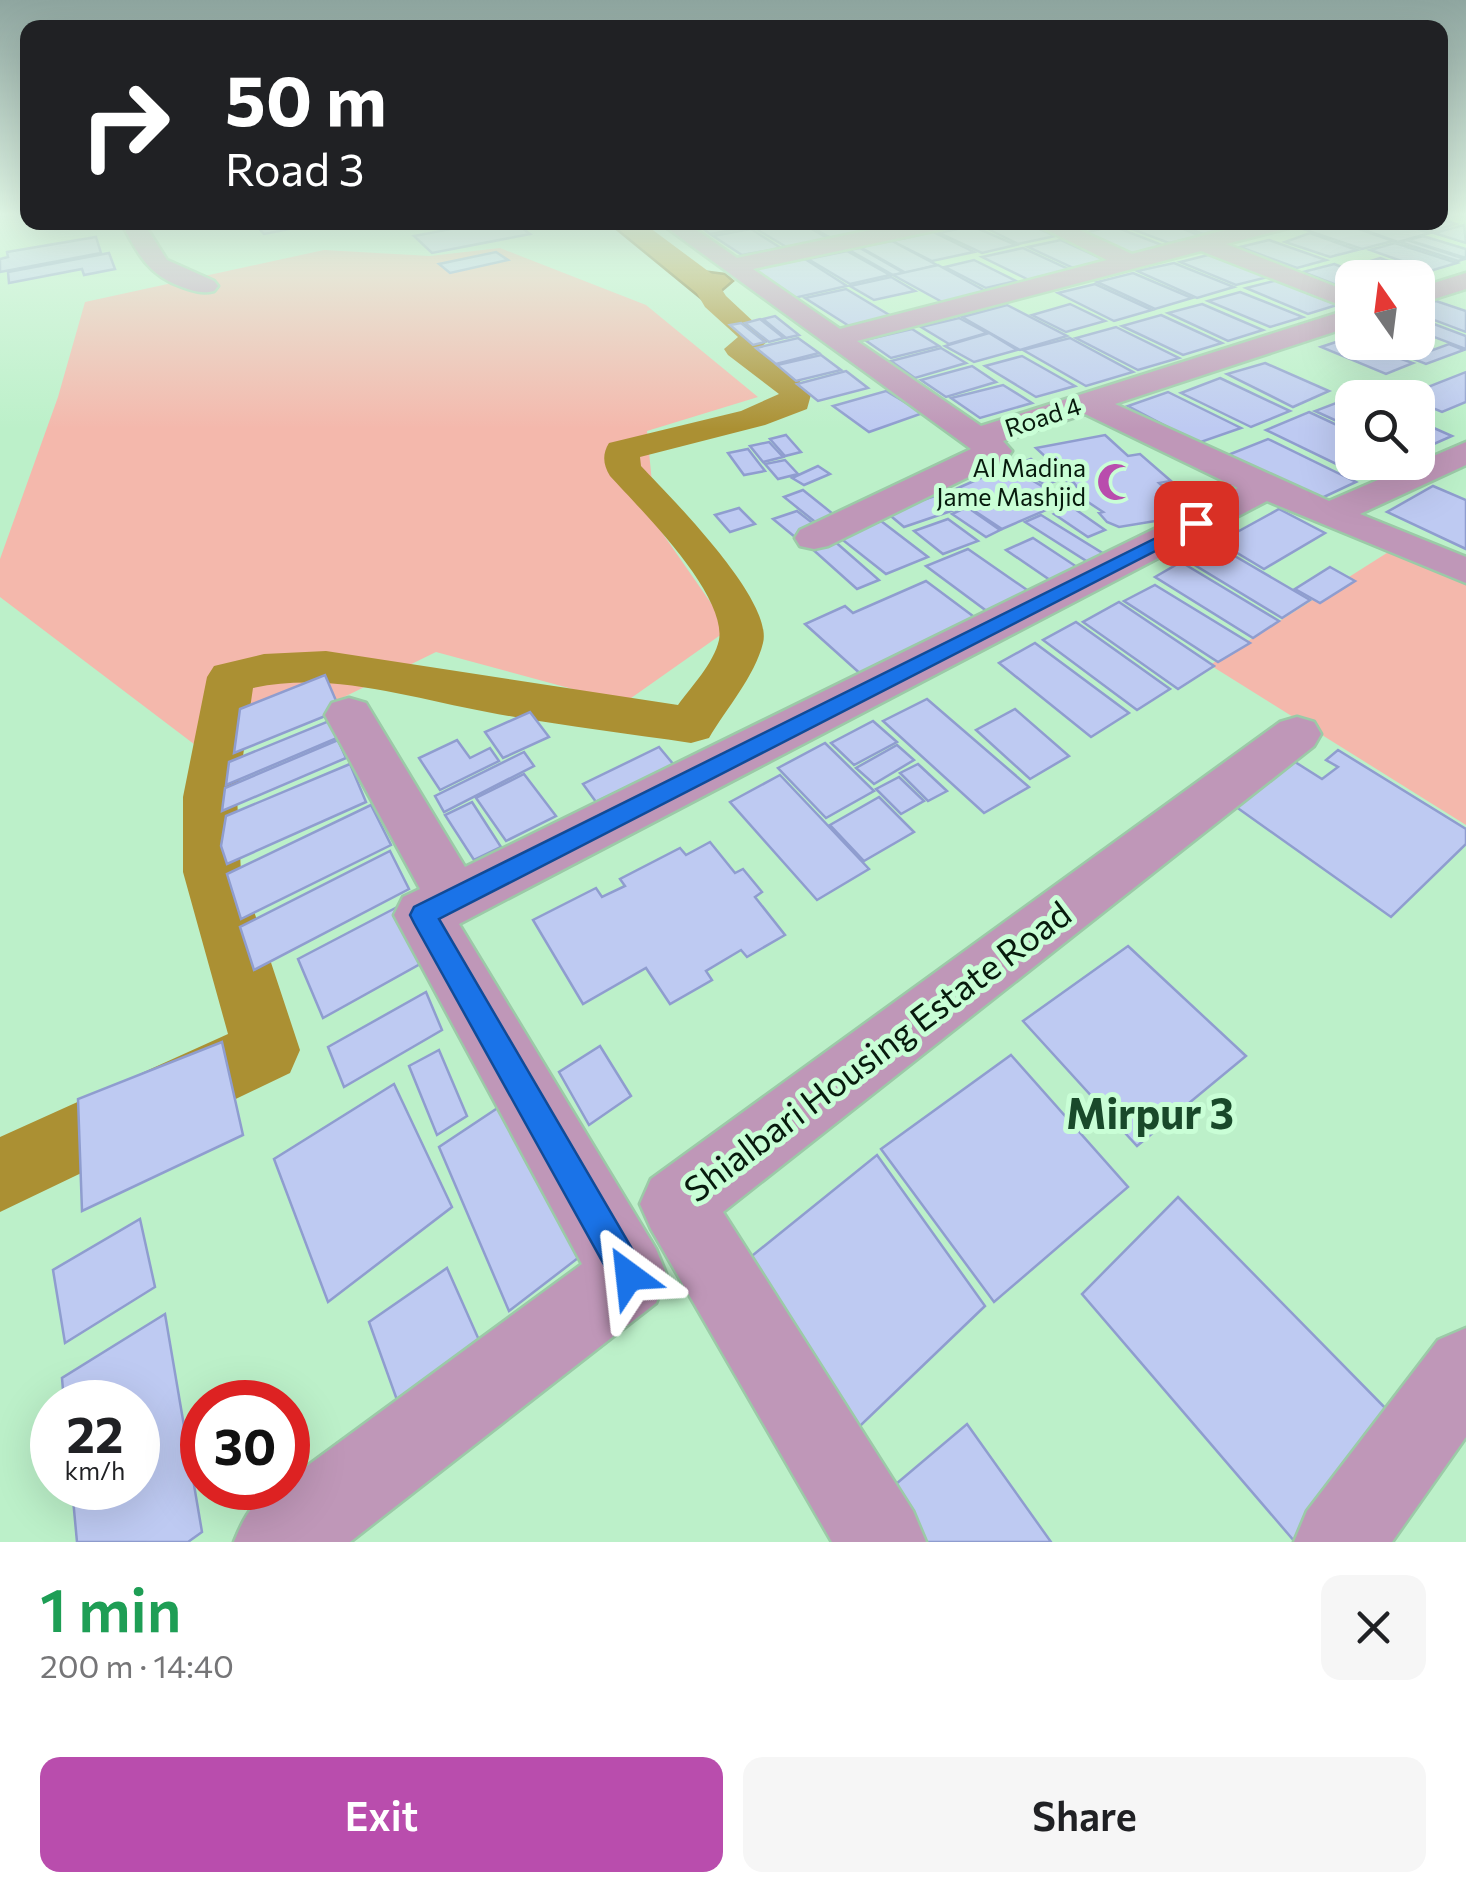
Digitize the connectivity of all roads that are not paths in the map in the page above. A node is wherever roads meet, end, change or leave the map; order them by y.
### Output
1 (203, 285) edge
2 (761, 285) edge
3 (1041, 285) edge
4 (1308, 285) edge
5 (206, 286) dead end
6 (1335, 295) edge
7 (1335, 322) edge
8 (836, 338) junction
9 (1088, 402) junction
10 (978, 438) junction
11 (1466, 452) edge
12 (1266, 488) junction
13 (1330, 514) junction
14 (814, 538) dead end
15 (1466, 571) edge
16 (349, 715) dead end
17 (1298, 734) dead end
18 (454, 898) junction
19 (1466, 1368) edge
20 (278, 1542) edge
21 (882, 1542) edge
22 (1338, 1542) edge

1 - 5 street
2 - 8 street, Road 4
3 - 8 street
4 - 6 street
7 - 9 street, Road 4
8 - 10 street, Road 4
9 - 10 street, Road 4
9 - 12 street
10 - 14 street
11 - 13 street
12 - 13 street
12 - 18 street
13 - 15 street
16 - 18 street
17 - 21 street, Shialbari Housing Estate Road
18 - 20 street
19 - 22 street

